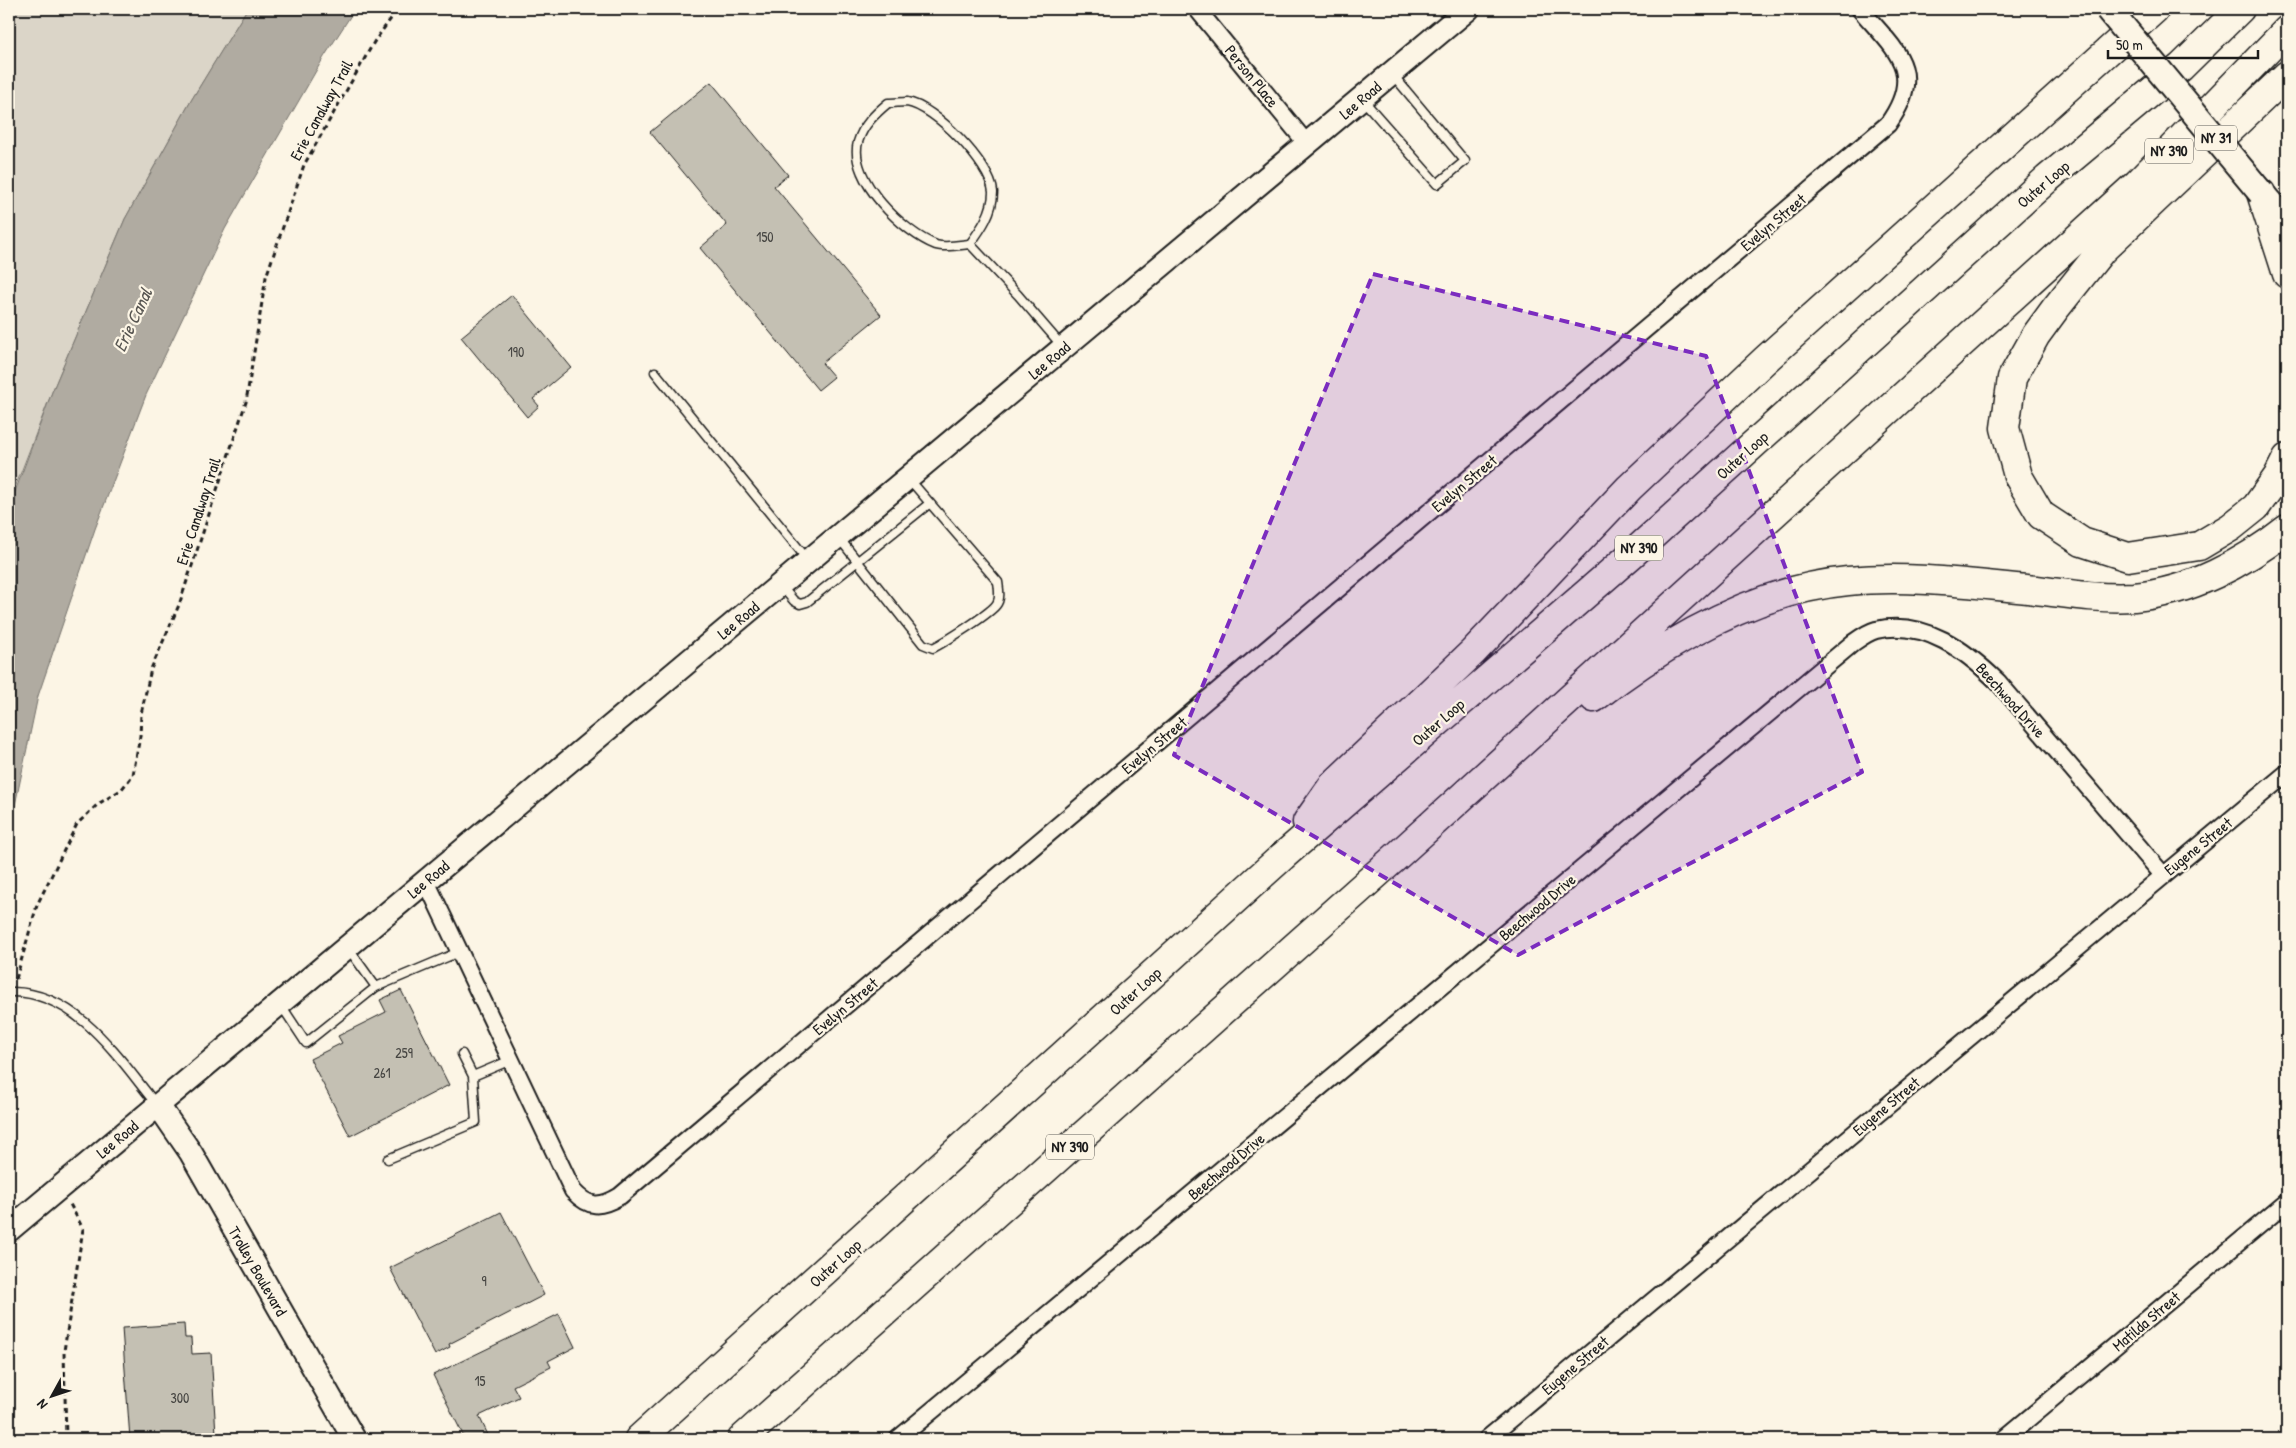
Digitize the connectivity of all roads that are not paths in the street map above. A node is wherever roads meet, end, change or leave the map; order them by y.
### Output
1 (1197, 9) edge
2 (1468, 9) edge
3 (1860, 9) edge
4 (2108, 9) edge
5 (2155, 9) edge
6 (2240, 9) edge
7 (2287, 30) edge
8 (1392, 73) junction
9 (2287, 75) edge
10 (1362, 98) junction
11 (1307, 144) junction
12 (2261, 193) junction
13 (2287, 223) edge
14 (970, 244) junction
15 (2102, 250) junction
16 (2044, 267) junction
17 (2287, 274) edge
18 (1063, 348) junction
19 (655, 372) dead end
20 (2287, 458) edge
21 (908, 478) junction
22 (930, 503) junction
23 (2287, 529) edge
24 (838, 537) junction
25 (808, 561) junction
26 (858, 563) junction
27 (780, 585) junction
28 (2287, 773) edge
29 (1398, 855) junction
30 (1283, 856) junction
31 (2163, 875) junction
32 (426, 881) junction
33 (347, 947) junction
34 (460, 952) junction
35 (376, 987) junction
36 (13, 992) road end
37 (281, 1004) junction
38 (462, 1054) dead end
39 (511, 1060) junction
40 (473, 1076) junction
41 (158, 1105) junction
42 (388, 1159) dead end
43 (2287, 1202) edge
44 (11, 1228) edge
45 (354, 1439) edge
46 (639, 1439) edge
47 (742, 1439) edge
48 (898, 1439) edge
49 (1487, 1439) edge
50 (2004, 1439) edge

1 - 11 street, Person Place
2 - 8 street, Lee Road
3 - 39 street, Evelyn Street
4 - 12 main road, NY 31, bridge
5 - 30 highway
6 - 30 highway, Outer Loop / NY 390
7 - 16 highway, NY 390
8 - 10 street, Lee Road
8 - 10 lane
9 - 15 highway
10 - 11 street, Lee Road
11 - 18 street, Lee Road
12 - 13 main road, NY 31
12 - 17 highway
14 - 14 lane
14 - 18 lane
15 - 16 highway
15 - 20 highway
16 - 29 highway, NY 390
18 - 21 street, Lee Road
19 - 25 lane
21 - 22 lane
21 - 24 street, Lee Road
22 - 26 lane
22 - 26 lane
23 - 29 highway
24 - 25 street, Lee Road
24 - 26 lane
25 - 27 street, Lee Road
26 - 27 lane
27 - 32 street, Lee Road
28 - 31 street, Eugene Street
29 - 47 highway, NY 390
30 - 46 highway, Outer Loop / NY 390
31 - 48 street, Beechwood Drive
31 - 49 street, Eugene Street
32 - 33 street, Lee Road
32 - 34 street, Evelyn Street
33 - 35 lane
33 - 37 street, Lee Road
34 - 35 lane
34 - 39 street, Evelyn Street
35 - 37 lane
36 - 41 lane
37 - 41 street, Lee Road
38 - 40 lane
39 - 40 lane
40 - 42 lane
41 - 44 street, Lee Road
41 - 45 street, Trolley Boulevard
43 - 50 street, Matilda Street

